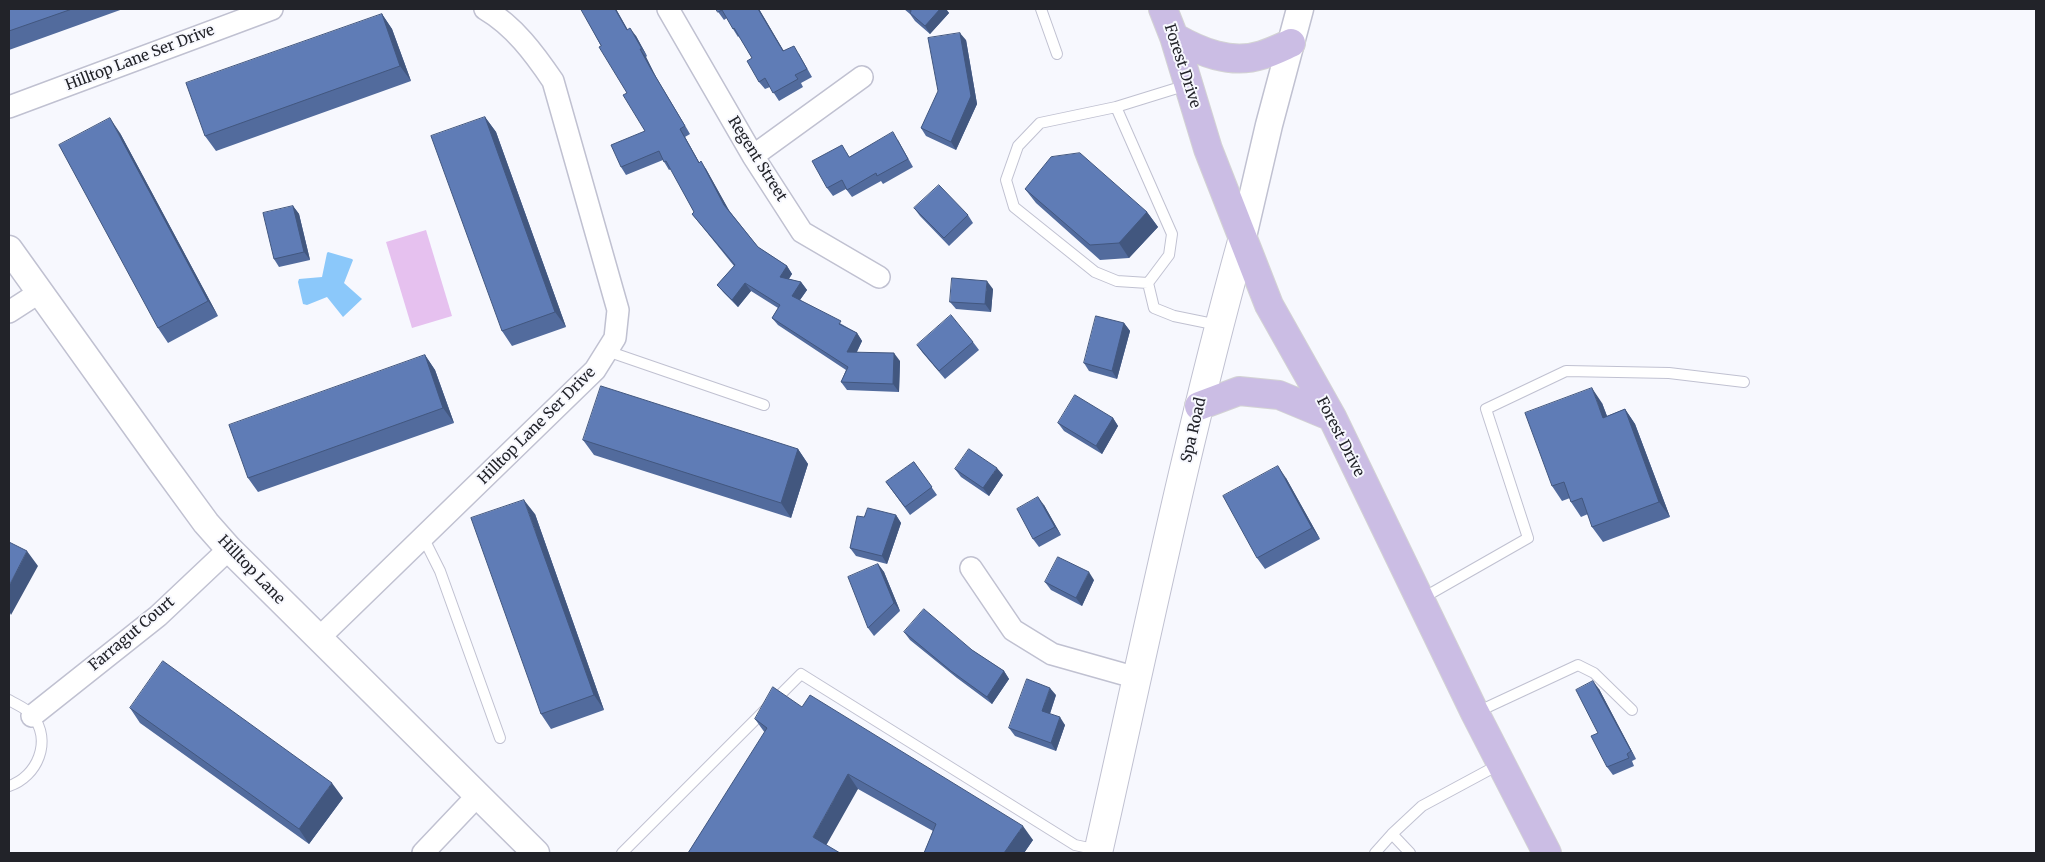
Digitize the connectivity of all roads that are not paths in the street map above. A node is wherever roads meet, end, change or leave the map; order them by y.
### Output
1 (272, 9) edge
2 (485, 9) edge
3 (668, 9) edge
4 (1041, 9) edge
5 (1163, 9) edge
6 (1300, 9) edge
7 (1174, 37) junction
8 (1291, 42) junction
9 (1057, 54) dead end
10 (862, 77) dead end
11 (1188, 84) junction
12 (9, 107) edge
13 (1116, 107) junction
14 (753, 156) junction
15 (1242, 241) junction
16 (9, 249) edge
17 (879, 277) dead end
18 (1148, 283) junction
19 (40, 292) junction
20 (9, 312) edge
21 (1219, 325) junction
22 (607, 351) junction
23 (1744, 382) dead end
24 (764, 406) dead end
25 (1199, 406) junction
26 (1332, 417) junction
27 (423, 537) junction
28 (228, 548) junction
29 (971, 568) dead end
30 (1420, 600) junction
31 (318, 639) junction
32 (1137, 678) junction
33 (9, 700) edge
34 (1632, 710) dead end
35 (1475, 713) junction
36 (32, 716) junction
37 (500, 738) dead end
38 (1501, 763) junction
39 (9, 786) edge
40 (478, 795) junction
41 (1392, 834) junction
42 (1098, 852) edge
43 (422, 853) edge
44 (536, 853) edge
45 (622, 853) edge
46 (1375, 853) edge
47 (1410, 853) edge
48 (1547, 853) edge

1 - 12 street, Hilltop Lane Ser Drive
2 - 22 street, Hilltop Lane Ser Drive
3 - 14 street, Regent Street
4 - 9 lane
5 - 7 main road, Forest Drive
6 - 8 street, Spa Road
7 - 8 main road
7 - 11 main road, Forest Drive
8 - 15 street, Spa Road
10 - 14 street
11 - 13 lane
11 - 15 main road, Forest Drive
13 - 18 lane
13 - 18 lane
14 - 17 street, Regent Street
15 - 21 main road, Spa Road
15 - 26 main road, Forest Drive
16 - 19 street, Hilltop Lane
18 - 21 lane
19 - 20 street
19 - 28 street, Hilltop Lane
21 - 25 main road, Spa Road
22 - 24 lane
22 - 27 street, Hilltop Lane Ser Drive
23 - 30 lane
25 - 26 main road
25 - 32 main road, Spa Road
26 - 30 main road, Forest Drive
27 - 31 street, Hilltop Lane Ser Drive
27 - 37 lane
28 - 31 street, Hilltop Lane
28 - 36 street, Farragut Court
29 - 32 street
30 - 35 main road, Forest Drive
31 - 40 street, Hilltop Lane
32 - 42 main road, Spa Road
33 - 36 lane
34 - 35 lane
35 - 38 main road, Forest Drive
36 - 39 lane
38 - 41 lane
38 - 48 main road, Forest Drive
40 - 43 street
40 - 44 street, Hilltop Lane
41 - 46 lane
41 - 47 lane
42 - 45 lane

